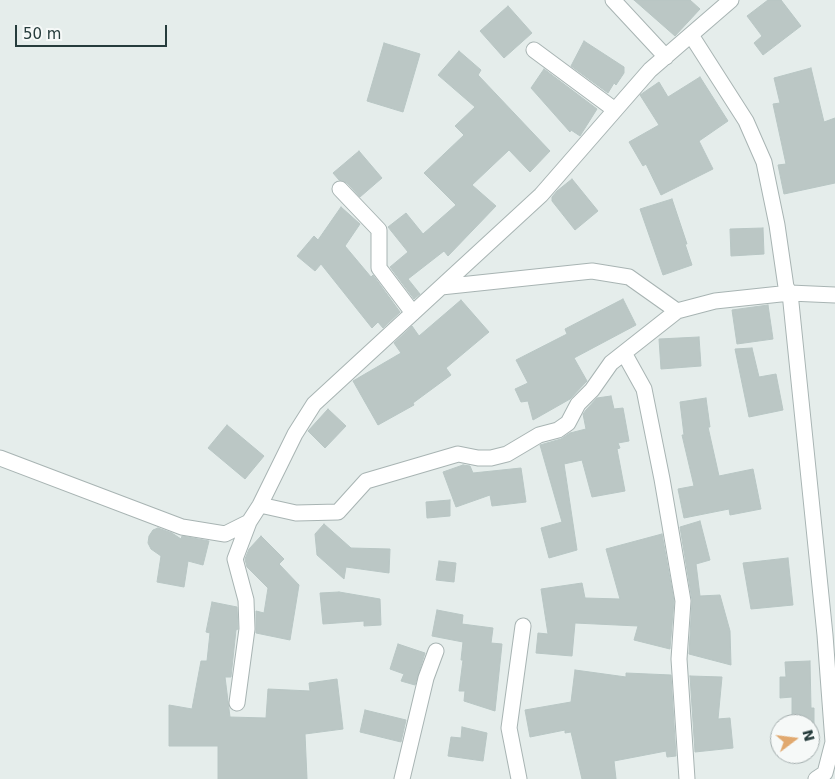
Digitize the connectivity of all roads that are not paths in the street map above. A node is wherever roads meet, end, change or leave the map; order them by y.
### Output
1 (612, 0) edge
2 (731, 0) edge
3 (691, 35) junction
4 (534, 50) dead end
5 (666, 57) junction
6 (615, 110) junction
7 (340, 188) dead end
8 (441, 287) junction
9 (790, 293) junction
10 (835, 295) edge
11 (677, 310) junction
12 (413, 313) junction
13 (624, 353) junction
14 (0, 458) edge
15 (260, 505) junction
16 (249, 522) junction
17 (523, 626) dead end
18 (830, 634) edge
19 (436, 651) dead end
20 (237, 703) dead end
21 (402, 779) edge
22 (519, 779) edge
23 (687, 779) edge
24 (816, 779) edge

1 - 5 street
2 - 3 street
3 - 5 street
3 - 9 street
4 - 6 street
5 - 6 street
6 - 8 street
7 - 12 street
8 - 11 street
8 - 12 street
9 - 10 street
9 - 11 street
9 - 18 street
11 - 13 street
12 - 15 street
13 - 15 street
13 - 23 street
14 - 16 street
15 - 16 street
16 - 20 street
17 - 22 street
18 - 24 street
19 - 21 street

